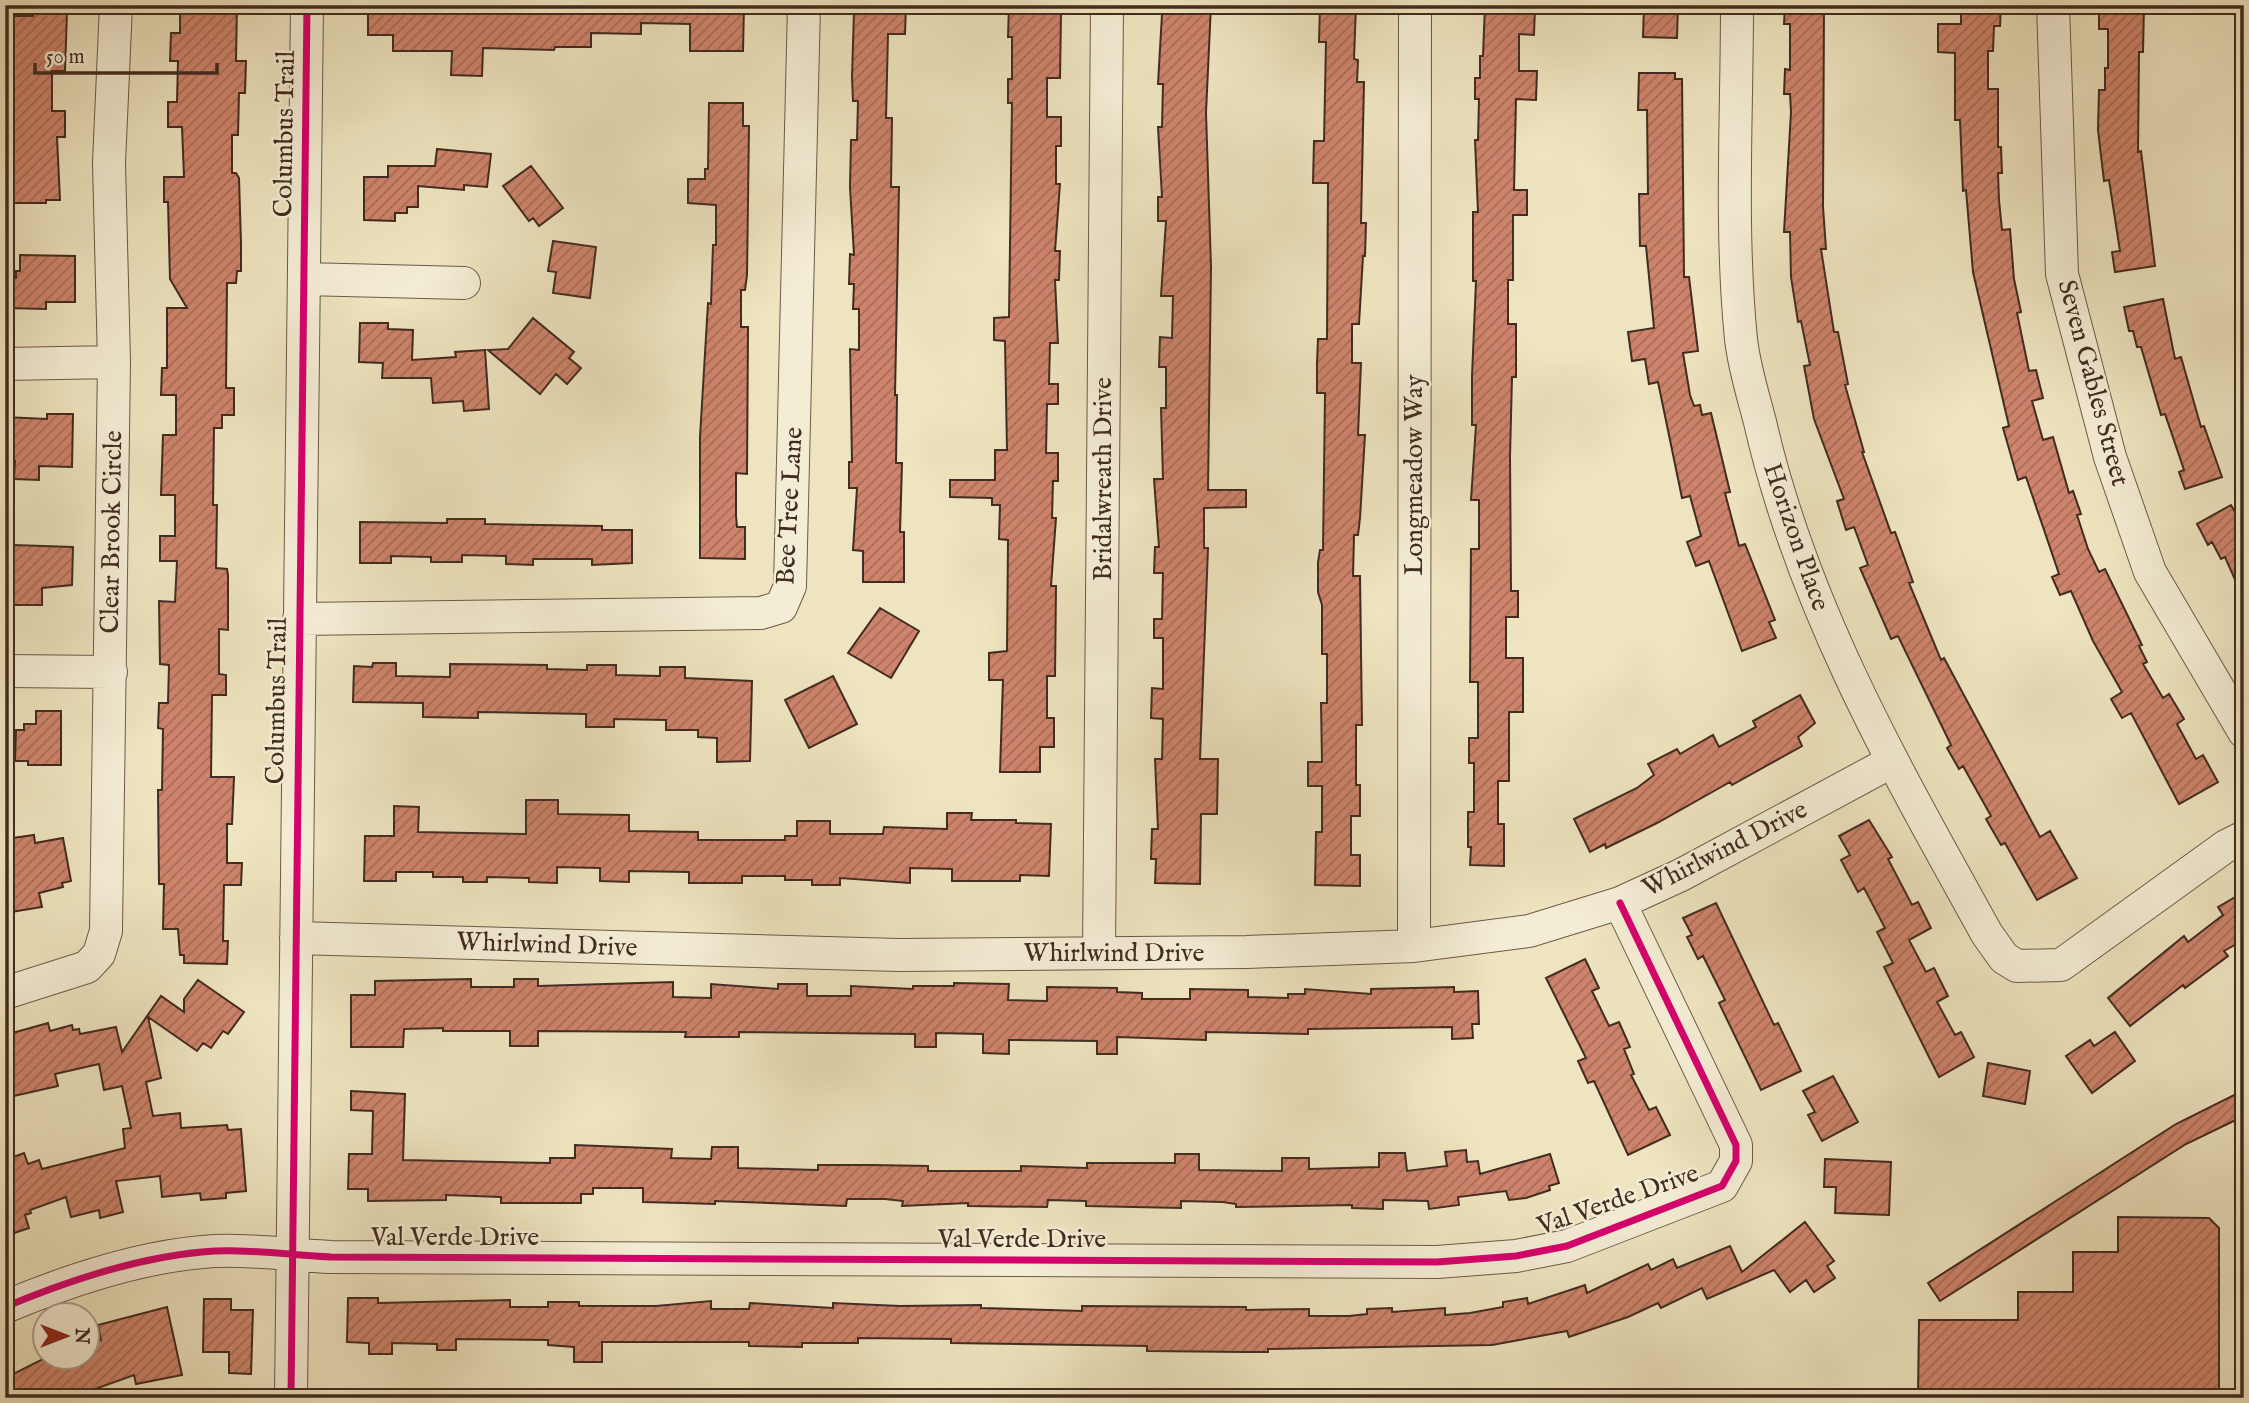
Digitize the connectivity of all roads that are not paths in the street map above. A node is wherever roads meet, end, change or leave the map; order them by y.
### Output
1 (116, 5) edge
2 (307, 5) edge
3 (804, 5) edge
4 (1107, 5) edge
5 (1415, 5) edge
6 (1737, 5) edge
7 (2053, 5) edge
8 (304, 279) junction
9 (464, 283) dead end
10 (114, 362) junction
11 (5, 365) edge
12 (299, 619) junction
13 (5, 671) edge
14 (111, 672) junction
15 (2244, 732) edge
16 (1891, 762) junction
17 (2244, 837) edge
18 (1620, 903) junction
19 (296, 938) junction
20 (1414, 946) junction
21 (1099, 953) junction
22 (5, 993) edge
23 (293, 1255) junction
24 (5, 1307) edge
25 (291, 1398) edge

1 - 10 street, Clear Brook Circle
2 - 8 street, Columbus Trail
3 - 12 street, Bee Tree Lane
4 - 21 street, Bridalwreath Drive
5 - 20 street, Longmeadow Way
6 - 16 street, Horizon Place
7 - 15 street, Seven Gables Street
8 - 9 street
8 - 12 street, Columbus Trail
10 - 11 street
10 - 14 street, Clear Brook Circle
12 - 19 street, Columbus Trail
13 - 14 street
14 - 22 street, Clear Brook Circle
16 - 17 street, Horizon Place
16 - 18 street, Whirlwind Drive
18 - 20 street, Whirlwind Drive
18 - 23 street, Val Verde Drive
19 - 21 street, Whirlwind Drive
19 - 23 street, Columbus Trail
20 - 21 street, Whirlwind Drive
23 - 24 street, Val Verde Drive
23 - 25 street, Columbus Trail

